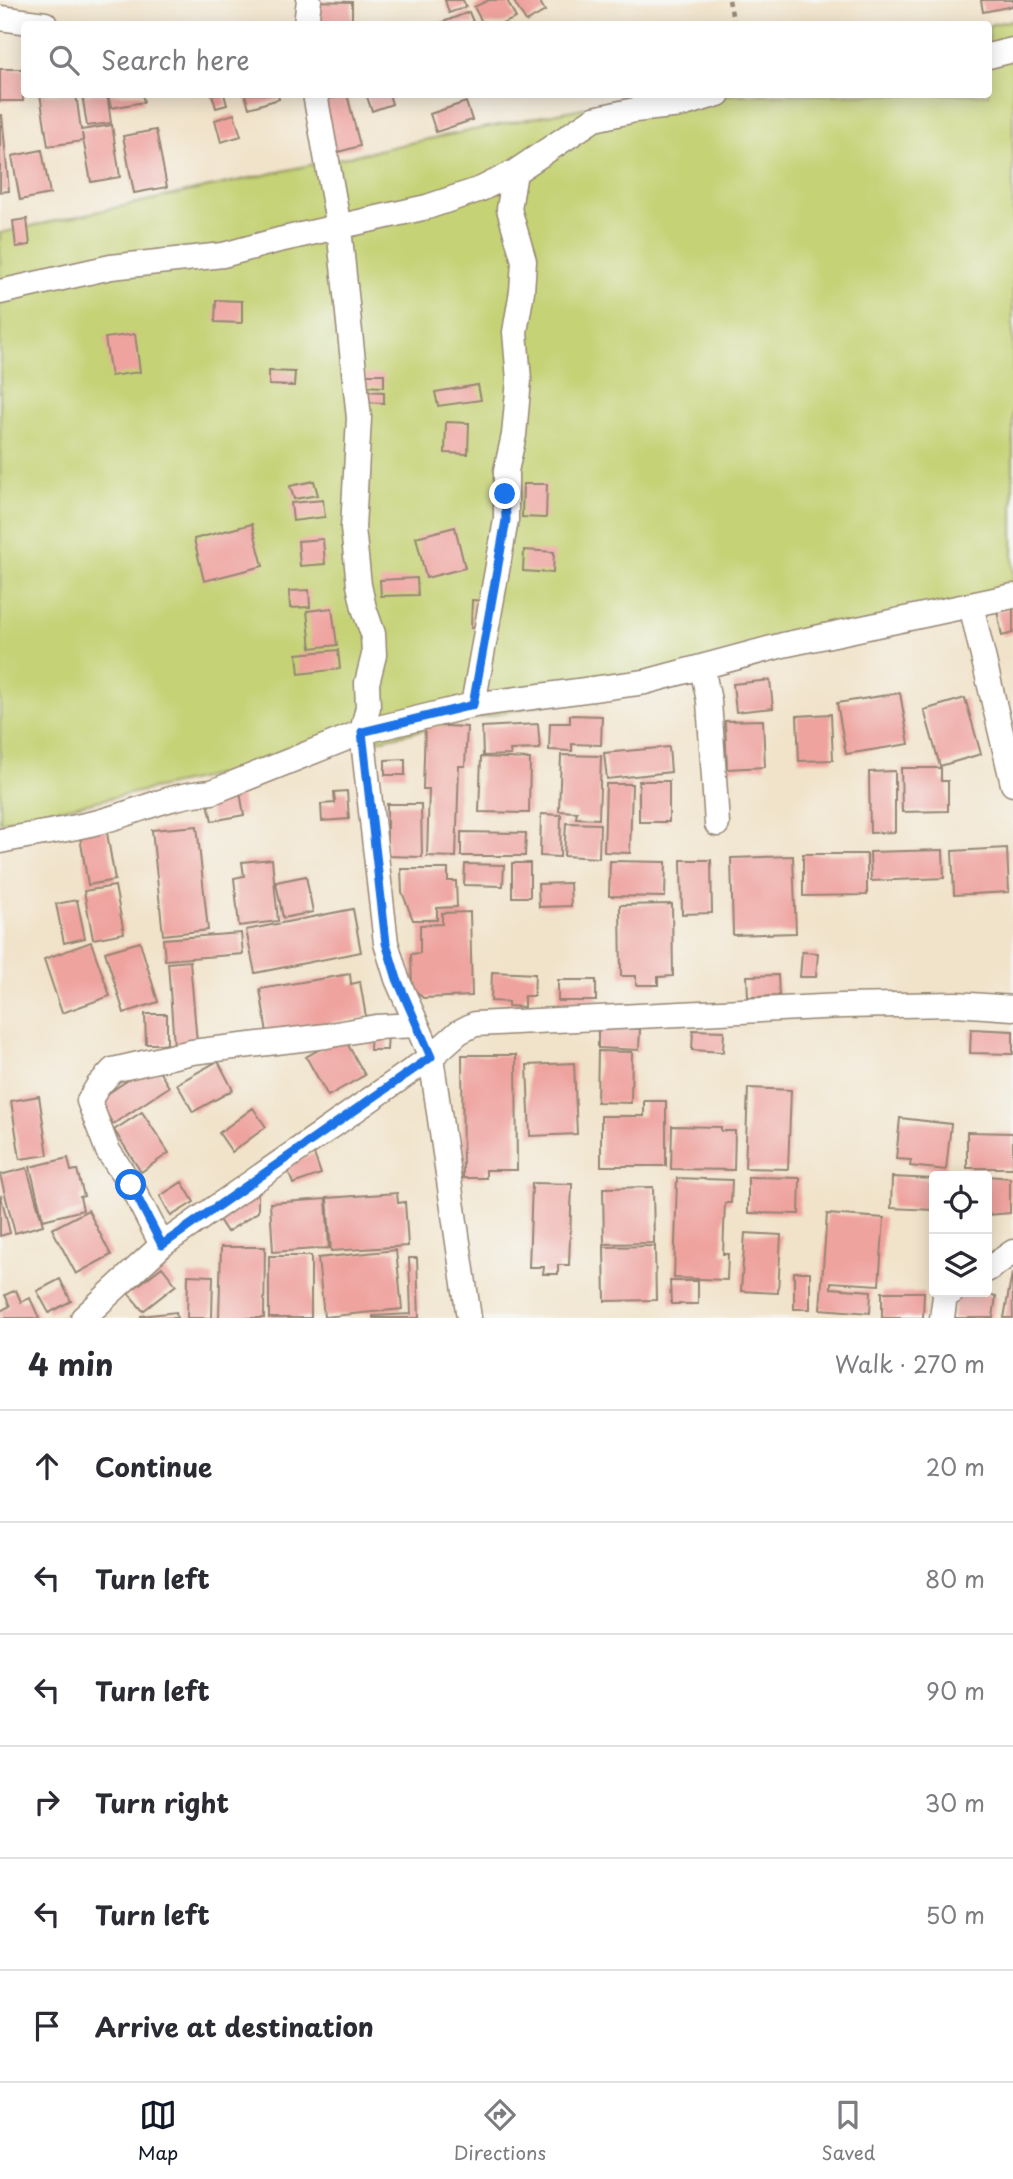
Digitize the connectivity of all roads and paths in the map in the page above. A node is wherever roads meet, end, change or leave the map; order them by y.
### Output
1 (309, 0) edge
2 (729, 0) edge
3 (0, 18) edge
4 (23, 21) edge
5 (306, 21) edge
6 (733, 21) edge
7 (1013, 50) edge
8 (992, 55) edge
9 (316, 98) edge
10 (705, 98) edge
11 (515, 172) junction
12 (481, 189) junction
13 (509, 209) junction
14 (339, 228) junction
15 (0, 292) edge
16 (1013, 596) edge
17 (971, 605) junction
18 (702, 667) junction
19 (473, 705) junction
20 (362, 732) junction
21 (1013, 784) edge
22 (717, 824) dead end
23 (0, 841) edge
24 (1013, 1008) edge
25 (417, 1025) junction
26 (431, 1057) junction
27 (162, 1245) junction
28 (1013, 1252) edge
29 (992, 1267) edge
30 (945, 1297) edge
31 (83, 1318) edge
32 (468, 1318) edge
33 (942, 1318) edge

1 - 5 street
2 - 6 path
3 - 4 street
7 - 8 street
9 - 14 street
10 - 11 street
11 - 12 street
11 - 13 street
12 - 13 street
12 - 14 street
13 - 19 street
14 - 15 street
14 - 20 street
16 - 17 street
17 - 18 street
17 - 21 street
18 - 19 street
18 - 22 street
19 - 20 street
20 - 23 street
20 - 25 street
24 - 26 street
25 - 26 street
25 - 27 street
26 - 27 street
26 - 32 street
27 - 31 street
28 - 29 street
30 - 33 street

